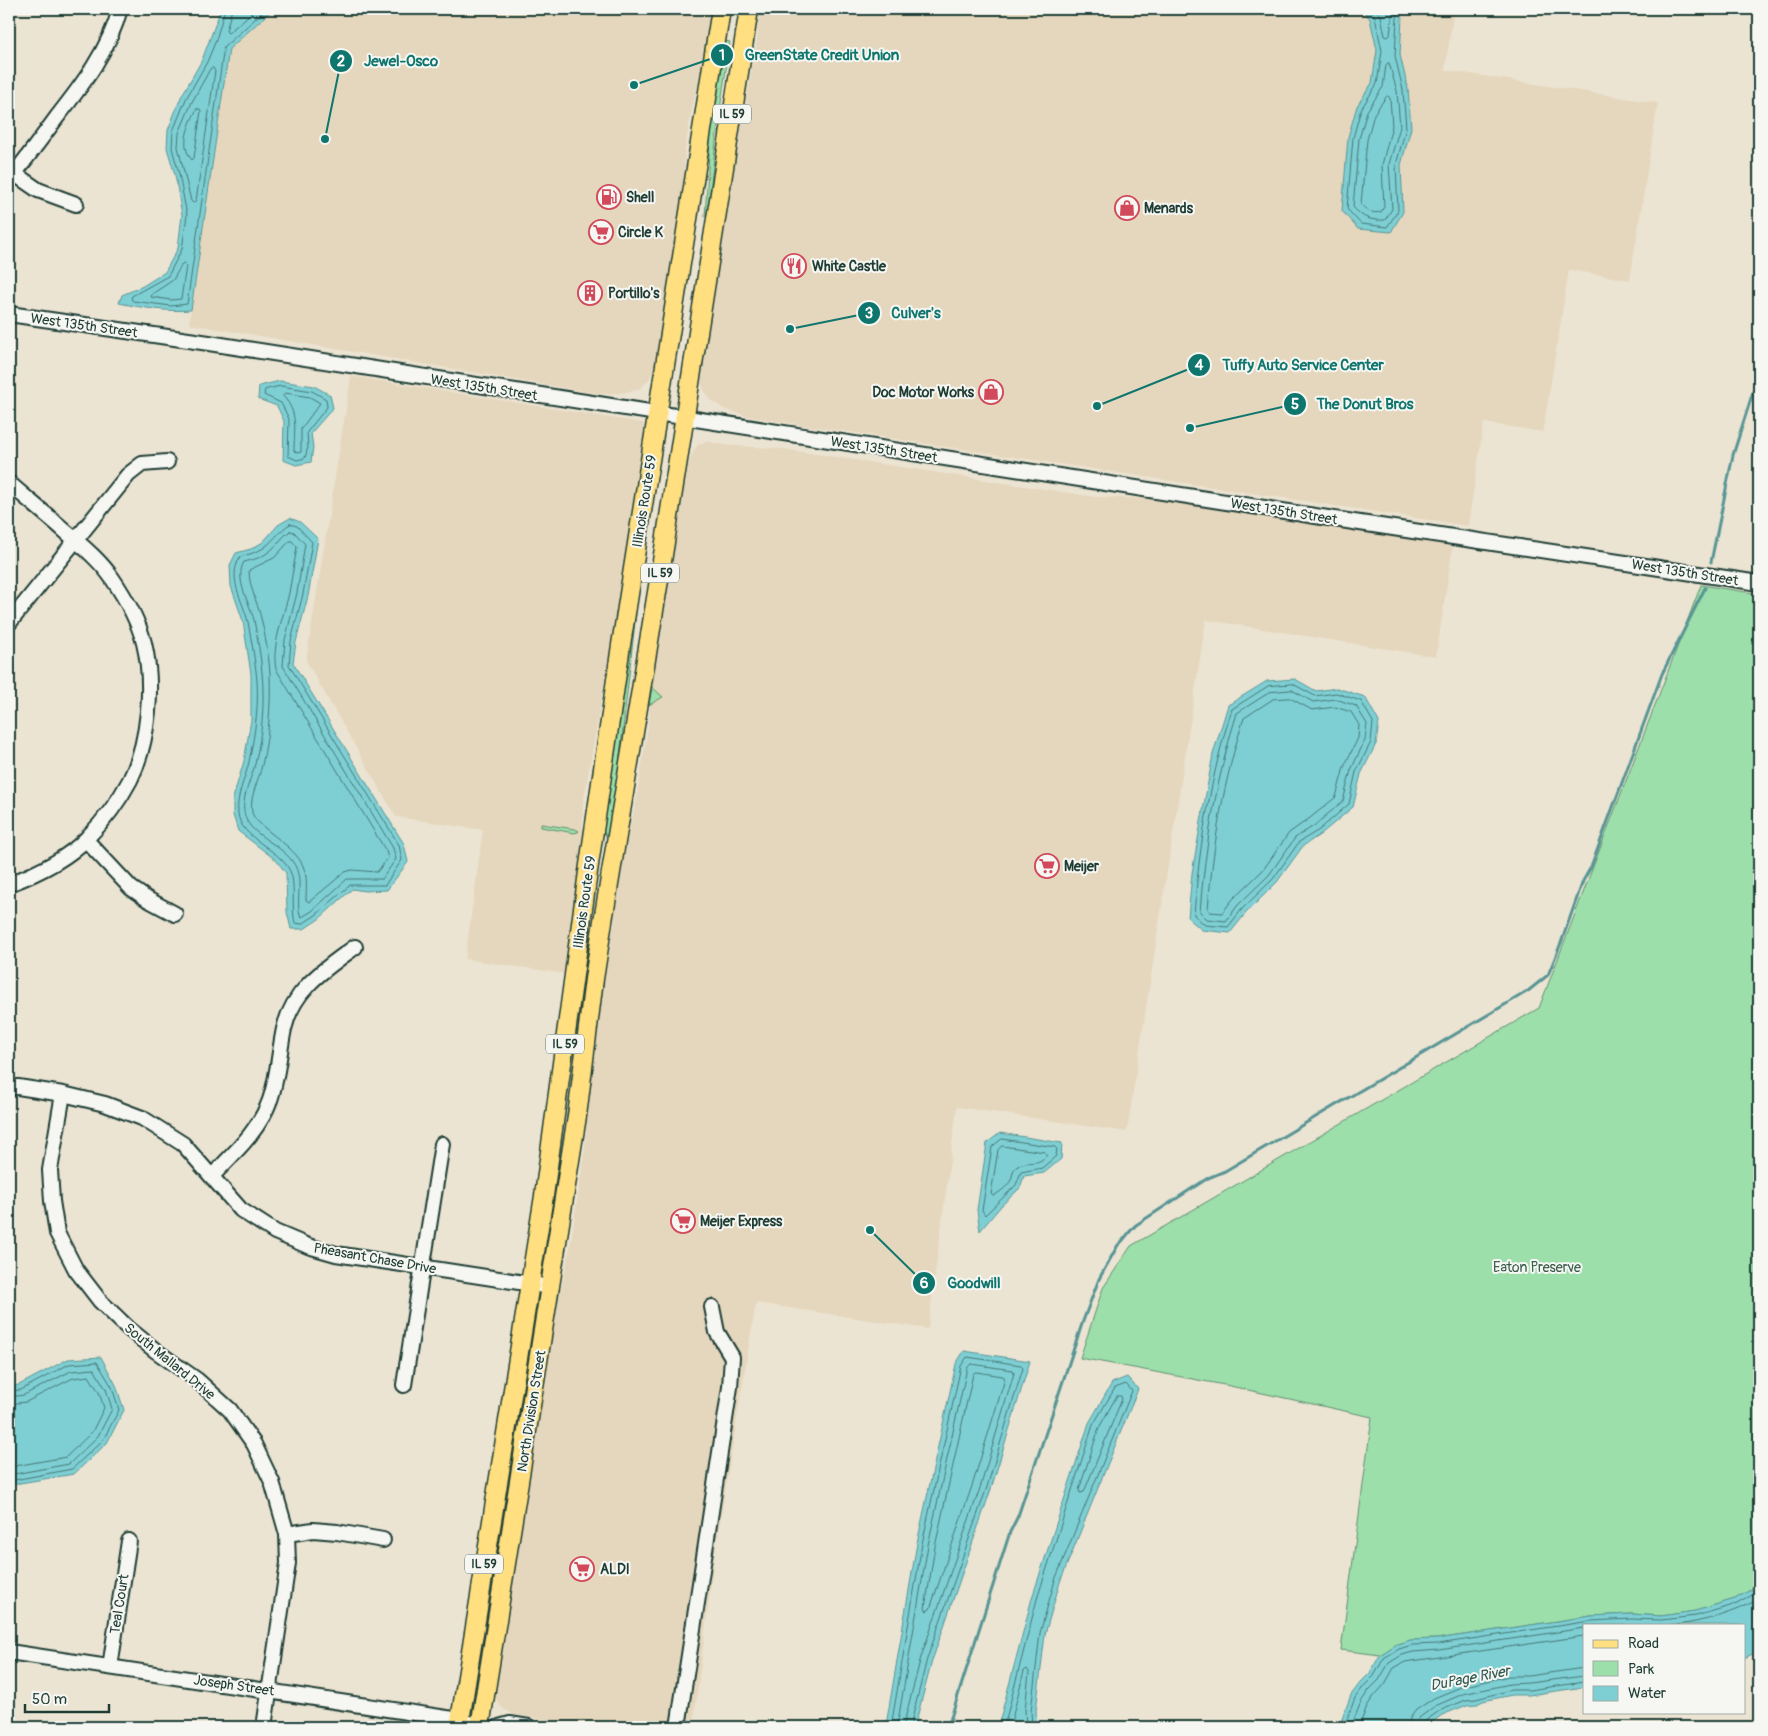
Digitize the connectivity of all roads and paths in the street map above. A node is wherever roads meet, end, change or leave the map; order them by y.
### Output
1 (120, 9) edge
2 (721, 9) edge
3 (749, 9) edge
4 (11, 175) edge
5 (76, 204) dead end
6 (9, 314) edge
7 (658, 415) junction
8 (684, 419) junction
9 (167, 462) dead end
10 (9, 483) edge
11 (76, 540) junction
12 (1759, 583) edge
13 (9, 622) edge
14 (594, 829) junction
15 (86, 840) junction
16 (611, 870) junction
17 (9, 884) edge
18 (175, 914) dead end
19 (355, 947) dead end
20 (9, 1087) edge
21 (63, 1094) junction
22 (579, 1095) joint
23 (556, 1113) joint
24 (442, 1144) dead end
25 (212, 1176) junction
26 (423, 1267) junction
27 (530, 1284) junction
28 (551, 1287) junction
29 (712, 1307) dead end
30 (404, 1386) dead end
31 (287, 1534) junction
32 (383, 1540) dead end
33 (128, 1541) dead end
34 (9, 1652) edge
35 (110, 1667) junction
36 (269, 1690) junction
37 (459, 1723) edge
38 (264, 1727) edge
39 (481, 1727) edge
40 (499, 1727) edge
41 (529, 1727) edge
42 (678, 1727) edge

1 - 4 street
2 - 7 main road, Illinois Route 59 / IL 59
3 - 8 main road, Illinois Route 59 / IL 59
4 - 5 street
6 - 7 street, West 135th Street
7 - 8 street, West 135th Street
7 - 14 main road, Illinois Route 59 / IL 59
8 - 12 street, West 135th Street
8 - 16 main road, Illinois Route 59 / IL 59
9 - 11 street
10 - 11 street
11 - 13 street
11 - 15 street
14 - 16 main road
14 - 23 main road, Illinois Route 59 / IL 59
15 - 17 street
15 - 18 street
16 - 22 main road, Illinois Route 59 / IL 59
19 - 25 street
20 - 21 street, Pheasant Chase Drive
21 - 25 street, Pheasant Chase Drive
21 - 31 street, South Mallard Drive
22 - 28 main road, North Division Street / IL 59
23 - 27 main road, North Division Street / IL 59
24 - 26 street
25 - 26 street, Pheasant Chase Drive
26 - 27 street, Pheasant Chase Drive
26 - 30 street
27 - 28 street, Pheasant Chase Drive
27 - 37 main road, North Division Street / IL 59
28 - 39 main road, North Division Street / IL 59
29 - 42 street
31 - 32 street
31 - 36 street, South Mallard Drive
33 - 35 street, Teal Court
34 - 35 street, Joseph Street
35 - 36 street, Joseph Street
36 - 37 street, Joseph Street
36 - 38 street, South Mallard Drive
37 - 39 street, Joseph Street
40 - 41 street

